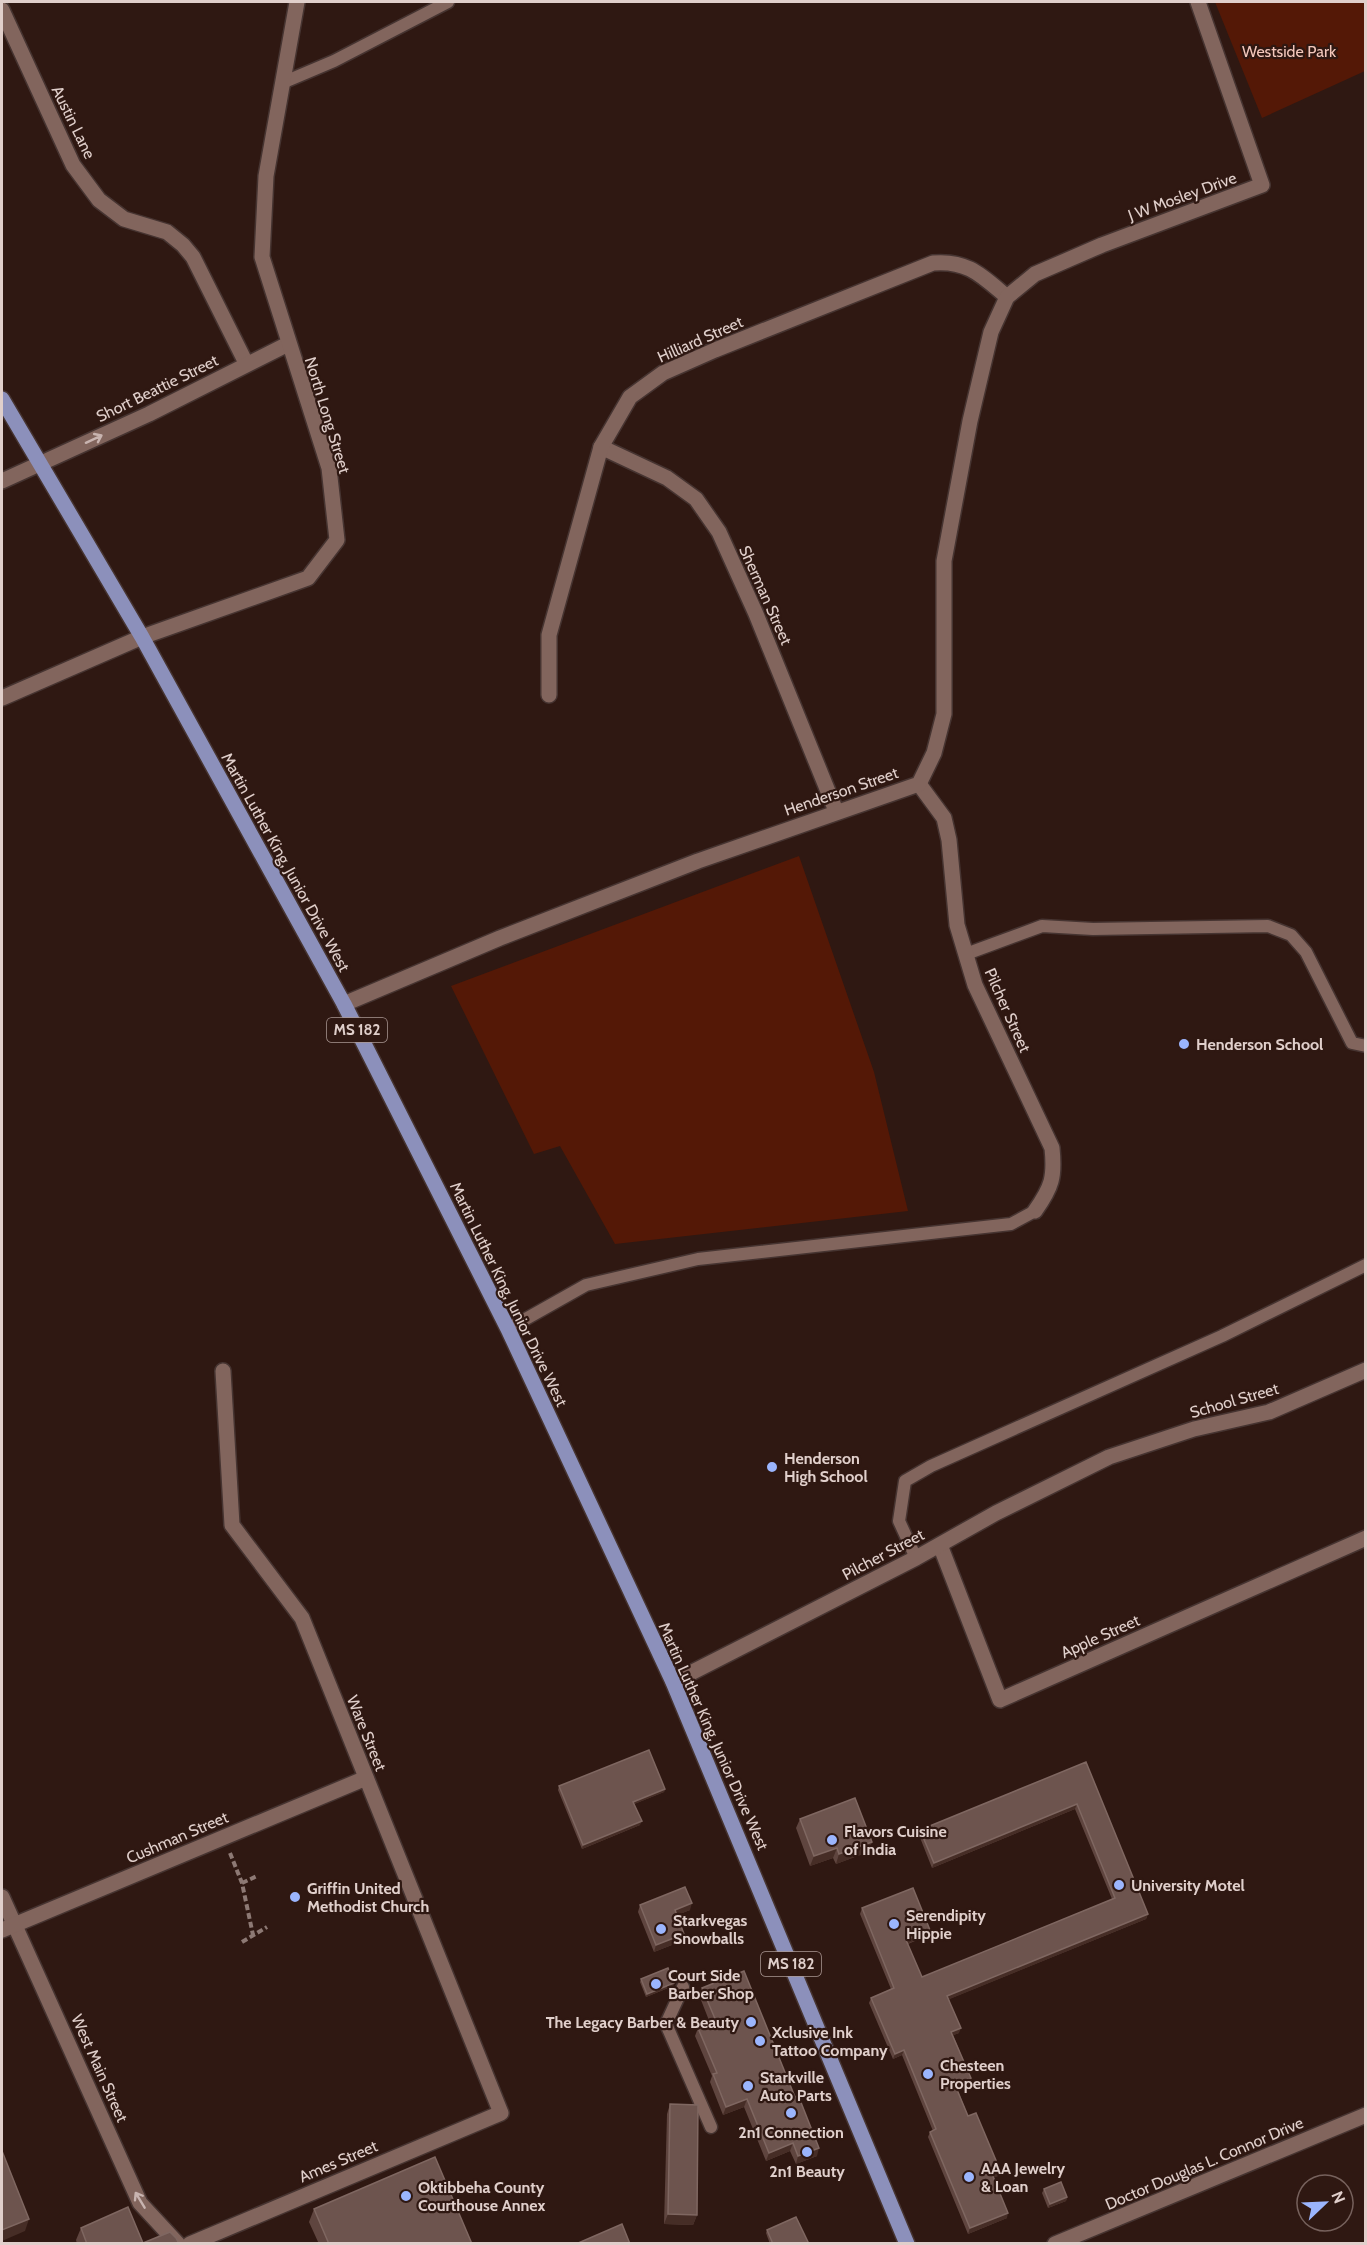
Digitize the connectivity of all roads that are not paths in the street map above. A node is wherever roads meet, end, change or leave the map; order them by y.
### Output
1 (297, 2) edge
2 (448, 2) edge
3 (1198, 2) edge
4 (2, 10) edge
5 (282, 83) junction
6 (1007, 297) junction
7 (288, 344) junction
8 (246, 363) junction
9 (2, 399) edge
10 (601, 447) junction
11 (41, 464) junction
12 (2, 481) edge
13 (142, 637) junction
14 (549, 695) dead end
15 (2, 698) edge
16 (919, 784) junction
17 (836, 811) junction
18 (966, 954) junction
19 (344, 1004) junction
20 (1365, 1046) edge
21 (1035, 1211) joint
22 (1365, 1265) edge
23 (508, 1329) junction
24 (1365, 1370) edge
25 (223, 1371) dead end
26 (1109, 1457) joint
27 (1365, 1538) edge
28 (940, 1545) junction
29 (916, 1558) junction
30 (673, 1682) junction
31 (366, 1778) junction
32 (2, 1897) edge
33 (8, 1927) edge
34 (683, 1987) dead end
35 (501, 2113) joint
36 (1365, 2115) edge
37 (711, 2127) dead end
38 (178, 2244) edge
39 (190, 2244) edge
40 (907, 2244) edge
41 (1055, 2244) edge

1 - 5 street, North Long Street
2 - 5 lane
3 - 6 street, J W Mosley Drive
4 - 8 street, Austin Lane
5 - 7 street, North Long Street
6 - 10 street, Hilliard Street
6 - 16 street, Henderson Street
7 - 8 street, Short Beattie Street
7 - 13 street, North Long Street
11 -> 8 street, Short Beattie Street
9 - 11 main road, Martin Luther King, Junior Drive West / MS 182
10 - 14 street, Hilliard Street
10 - 17 street, Sherman Street
11 - 12 street, Short Beattie Street
11 - 13 main road, Martin Luther King, Junior Drive West / MS 182
13 - 15 street, North Long Street
13 - 19 main road, Martin Luther King, Junior Drive West / MS 182
16 - 17 street, Henderson Street
16 - 18 street, Pilcher Street
17 - 19 street, Henderson Street
18 - 20 lane
18 - 21 street, Pilcher Street
19 - 23 main road, Martin Luther King, Junior Drive West / MS 182
21 - 23 lane
22 - 29 lane
23 - 30 main road, Martin Luther King, Junior Drive West / MS 182
24 - 26 street, School Street
25 - 31 street, Ware Street
26 - 28 street, Pilcher Street
27 - 28 street, Apple Street
28 - 29 street, Pilcher Street
29 - 30 street, Pilcher Street
30 - 40 main road, Martin Luther King, Junior Drive West / MS 182
31 - 33 street, Cushman Street
31 - 35 street, Ware Street
32 - 33 street, West Main Street
38 -> 33 street, West Main Street
34 - 37 lane
35 - 39 street, Ames Street
36 - 41 street, Doctor Douglas L. Connor Drive

